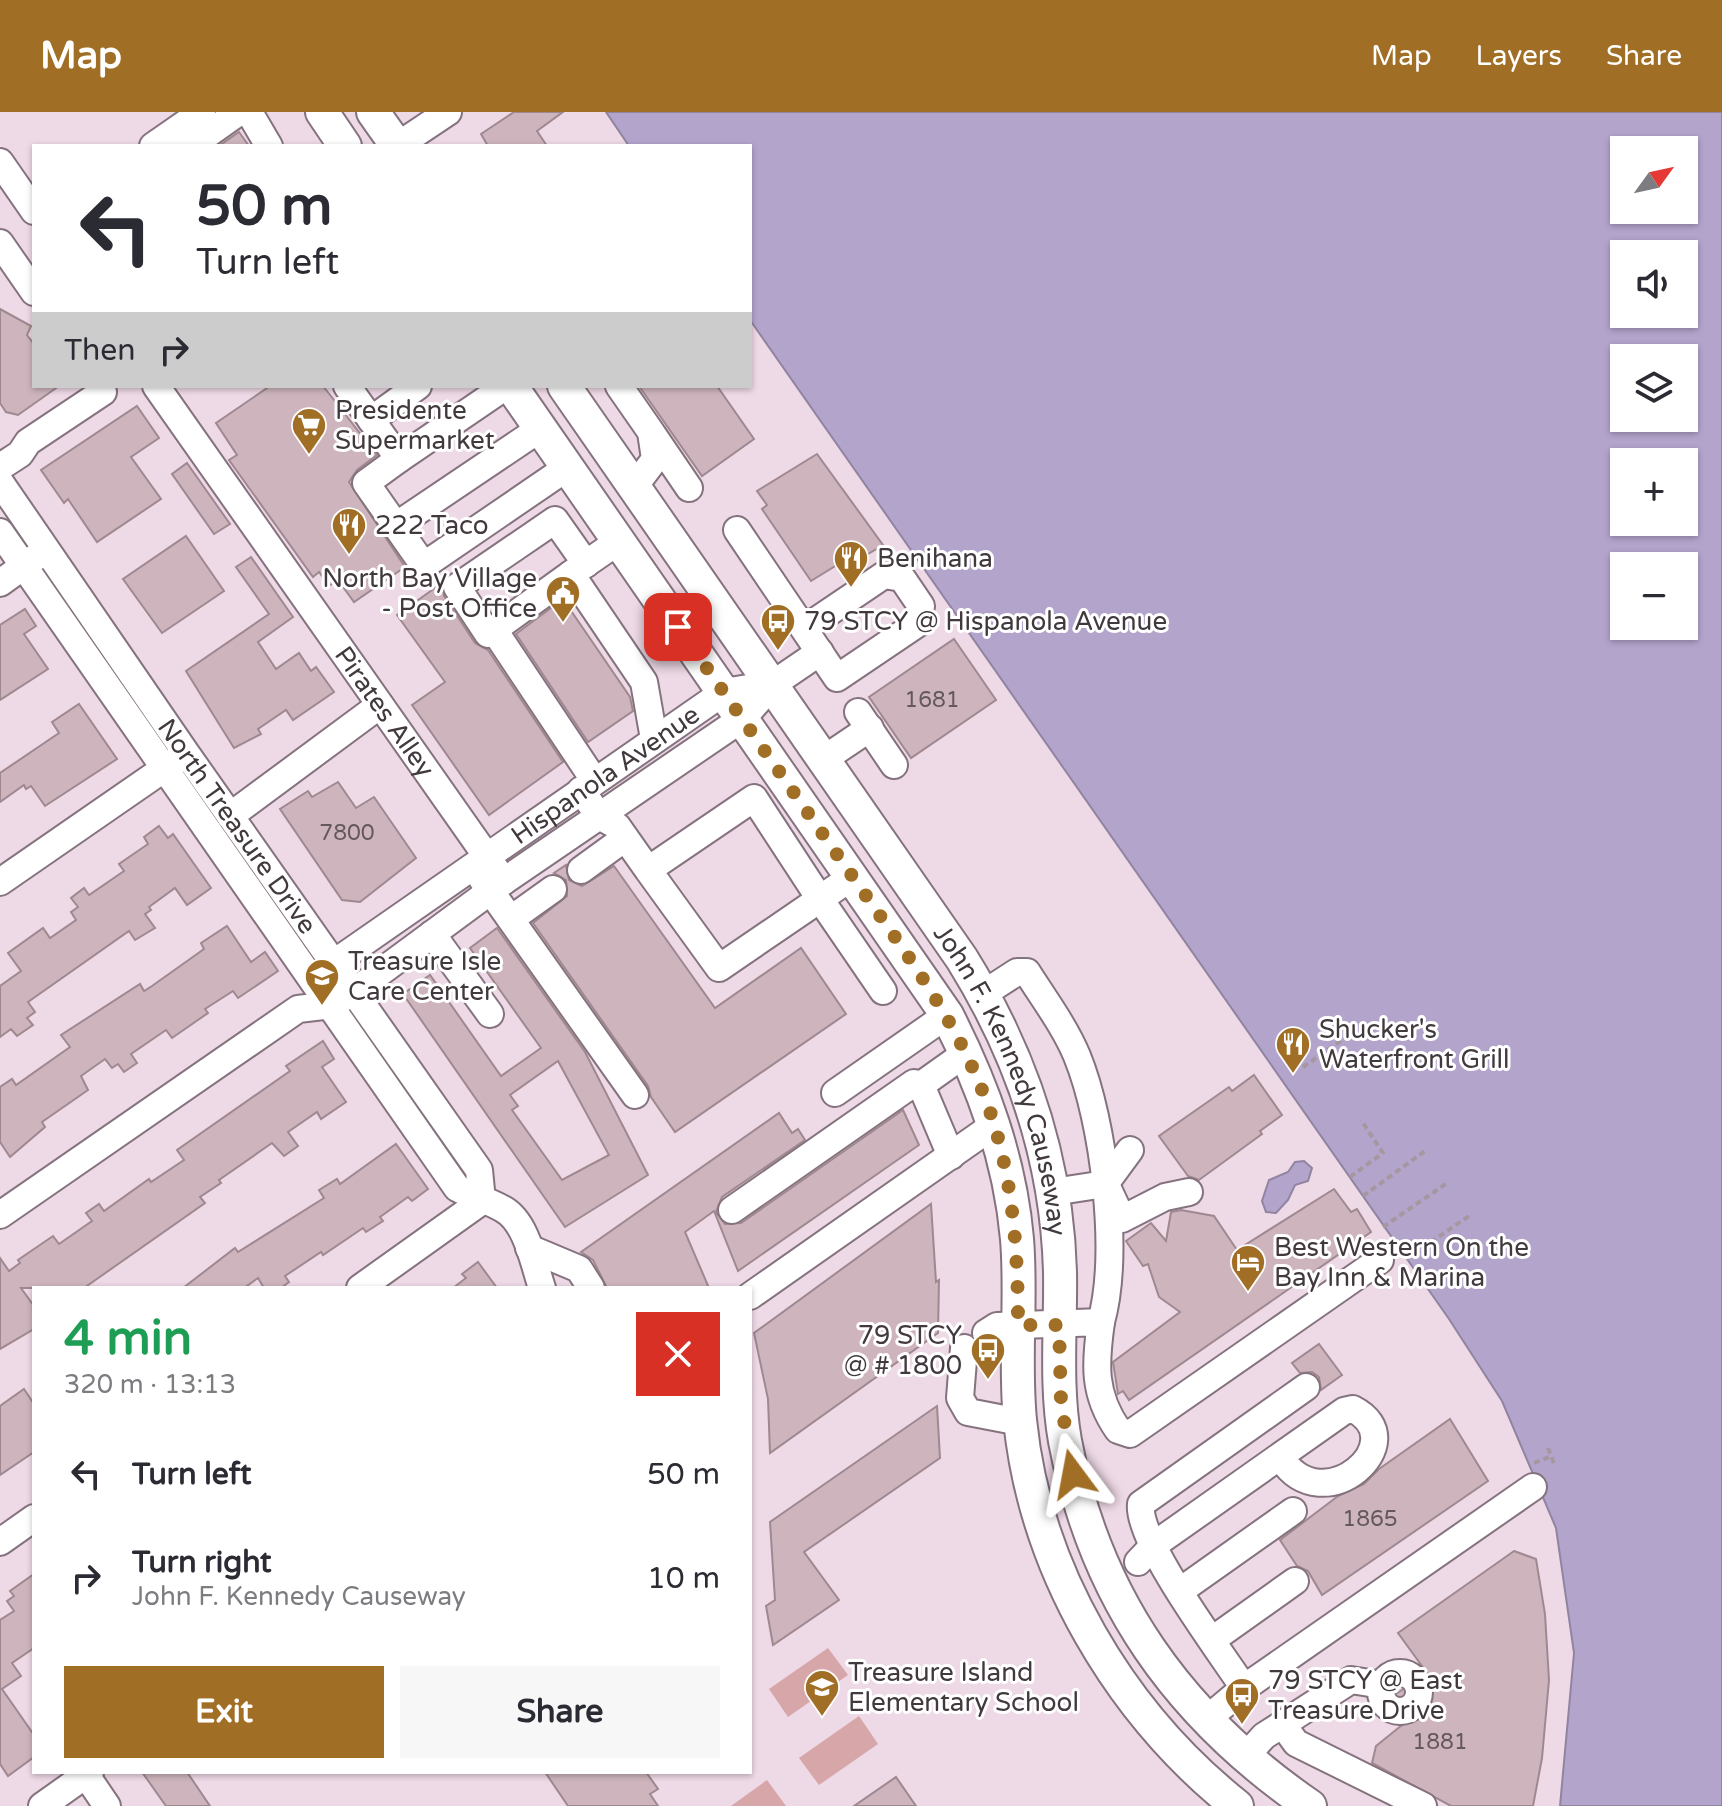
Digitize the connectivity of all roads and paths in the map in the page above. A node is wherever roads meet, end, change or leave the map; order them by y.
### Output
1 (202, 112) edge
2 (239, 112) edge
3 (249, 112) edge
4 (322, 112) edge
5 (448, 112) edge
6 (377, 113) edge
7 (156, 144) edge
8 (194, 144) edge
9 (268, 144) edge
10 (344, 144) edge
11 (396, 144) edge
12 (400, 144) edge
13 (0, 162) edge
14 (32, 208) edge
15 (0, 243) edge
16 (32, 289) edge
17 (100, 388) edge
18 (157, 388) edge
19 (348, 388) edge
20 (415, 388) edge
21 (506, 388) edge
22 (511, 388) edge
23 (565, 388) edge
24 (620, 388) edge
25 (371, 420) junction
26 (541, 428) junction
27 (651, 432) junction
28 (605, 446) junction
29 (399, 459) junction
30 (0, 467) edge
31 (568, 467) junction
32 (0, 482) edge
33 (634, 487) junction
34 (689, 488) dead end
35 (397, 525) junction
36 (737, 530) dead end
37 (0, 532) edge
38 (619, 541) junction
39 (47, 550) junction
40 (24, 566) junction
41 (578, 569) junction
42 (0, 583) edge
43 (804, 629) junction
44 (494, 630) junction
45 (820, 652) junction
46 (773, 684) junction
47 (380, 705) junction
48 (733, 705) junction
49 (654, 739) junction
50 (824, 759) junction
51 (176, 760) junction
52 (894, 765) dead end
53 (587, 785) junction
54 (230, 816) junction
55 (599, 816) junction
56 (576, 831) junction
57 (625, 838) junction
58 (480, 862) junction
59 (648, 870) junction
60 (853, 876) junction
61 (0, 882) edge
62 (498, 886) junction
63 (553, 889) dead end
64 (820, 899) junction
65 (511, 919) junction
66 (432, 934) junction
67 (962, 959) junction
68 (323, 970) junction
69 (927, 983) junction
70 (883, 991) dead end
71 (983, 994) junction
72 (342, 998) junction
73 (298, 1009) junction
74 (490, 1014) dead end
75 (947, 1015) junction
76 (1352, 1033) dead end
77 (966, 1053) junction
78 (1303, 1067) dead end
79 (921, 1085) junction
80 (835, 1093) dead end
81 (635, 1095) dead end
82 (1361, 1120) dead end
83 (994, 1125) junction
84 (1130, 1150) dead end
85 (1425, 1151) dead end
86 (951, 1156) junction
87 (1350, 1177) dead end
88 (1447, 1183) dead end
89 (1105, 1184) junction
90 (1053, 1192) junction
91 (1189, 1192) dead end
92 (1363, 1196) dead end
93 (482, 1201) junction
94 (732, 1210) dead end
95 (0, 1215) edge
96 (1469, 1216) dead end
97 (1383, 1227) dead end
98 (529, 1248) junction
99 (1393, 1259) joint
100 (363, 1286) edge
101 (541, 1286) edge
102 (590, 1286) edge
103 (752, 1295) edge
104 (1101, 1322) junction
105 (1018, 1325) junction
106 (1059, 1325) junction
107 (1306, 1387) dead end
108 (1020, 1422) junction
109 (1548, 1448) dead end
110 (1552, 1456) junction
111 (1285, 1464) dead end
112 (1555, 1466) dead end
113 (1532, 1476) joint
114 (1293, 1511) dead end
115 (32, 1519) edge
116 (0, 1542) edge
117 (1151, 1556) junction
118 (1107, 1576) junction
119 (1295, 1581) dead end
120 (1180, 1591) junction
121 (1127, 1614) junction
122 (1092, 1637) junction
123 (1212, 1640) junction
124 (1382, 1685) dead end
125 (1244, 1688) junction
126 (1206, 1720) junction
127 (1283, 1725) junction
128 (1245, 1757) junction
129 (87, 1774) edge
130 (89, 1774) edge
131 (1363, 1776) junction
132 (42, 1806) edge
133 (107, 1806) edge
134 (1237, 1806) edge
135 (1310, 1806) edge
136 (1371, 1806) edge
137 (1423, 1806) edge

1 - 7 street
2 - 8 street
3 - 9 street
4 - 10 main road
5 - 12 street
6 - 11 main road
13 - 14 street
15 - 16 street
17 - 30 street
18 - 47 street, Pirates Alley
19 - 25 street
20 - 25 street
21 - 29 street
22 - 26 main road, John F. Kennedy Causeway
23 - 28 main road, John F. Kennedy Causeway
24 - 27 street
25 - 29 street
26 - 31 main road, John F. Kennedy Causeway
26 - 35 street
27 - 33 street
27 - 34 street
28 - 31 main road
28 - 33 main road, John F. Kennedy Causeway
29 - 35 street
31 - 35 street
31 - 38 main road, John F. Kennedy Causeway
32 - 39 street, North Treasure Drive
33 - 46 main road, John F. Kennedy Causeway
36 - 43 street
37 - 40 street, North Treasure Drive
38 - 41 street
38 - 48 main road, John F. Kennedy Causeway
39 - 40 street
39 - 51 street, North Treasure Drive
40 - 42 street
40 - 51 street, North Treasure Drive
41 - 44 street
41 - 44 street
41 - 49 street
43 - 45 street
43 - 45 street
44 - 53 street
45 - 46 street
46 - 48 street, Hispanola Avenue
46 - 50 main road, John F. Kennedy Causeway
47 - 54 street
47 - 58 street, Pirates Alley
48 - 49 street, Hispanola Avenue
48 - 55 street, Hispanola Avenue
48 - 60 main road, John F. Kennedy Causeway
49 - 53 street, Hispanola Avenue
50 - 52 street
50 - 67 main road, John F. Kennedy Causeway
51 - 54 street, North Treasure Drive
51 - 61 street
51 - 68 street, North Treasure Drive
53 - 55 street
53 - 58 street, Hispanola Avenue
54 - 68 street, North Treasure Drive
55 - 56 street, Hispanola Avenue
55 - 57 street
56 - 57 street
56 - 62 street, Hispanola Avenue
57 - 59 street
58 - 62 street, Pirates Alley
58 - 68 street, Hispanola Avenue
59 - 64 street
59 - 64 street
60 - 64 street
60 - 69 main road, John F. Kennedy Causeway
62 - 65 street, Pirates Alley
62 - 66 street, Hispanola Avenue
63 - 65 street
64 - 70 street
65 - 81 street, Pirates Alley
66 - 72 street, Hispanola Avenue
66 - 74 street
67 - 69 main road
67 - 71 main road, John F. Kennedy Causeway
68 - 72 street, North Treasure Drive
68 - 73 street, Hispanola Avenue
69 - 75 main road, John F. Kennedy Causeway
71 - 89 street
71 - 90 main road, John F. Kennedy Causeway
72 - 73 street, Hispanola Avenue
72 - 93 street, North Treasure Drive
73 - 95 street, Hispanola Avenue
75 - 77 main road, John F. Kennedy Causeway
75 - 80 street
76 - 78 path
77 - 79 street
77 - 83 main road, John F. Kennedy Causeway
79 - 86 street
79 - 94 street
82 - 87 path
83 - 86 street
83 - 105 main road, John F. Kennedy Causeway
84 - 89 street
85 - 92 path
86 - 103 street
88 - 97 path
89 - 90 street
89 - 91 street
89 - 104 street
90 - 106 main road, John F. Kennedy Causeway
93 - 98 street
93 - 100 street
96 - 99 path
98 - 101 street
98 - 102 street
99 - 104 street
104 - 106 street
105 - 106 street
105 - 108 main road, John F. Kennedy Causeway
105 - 108 street
106 - 118 main road, John F. Kennedy Causeway
107 - 117 street
108 - 122 main road, John F. Kennedy Causeway
109 - 110 path
110 - 112 path
110 - 113 path
111 - 117 street
113 - 125 street
114 - 120 street
115 - 116 street
117 - 118 street
117 - 120 street
118 - 121 main road, John F. Kennedy Causeway
119 - 123 street
120 - 123 street
121 - 122 main road
121 - 126 main road, John F. Kennedy Causeway
122 - 134 main road, John F. Kennedy Causeway
123 - 125 street
124 - 127 street
125 - 126 street
126 - 128 main road, John F. Kennedy Causeway
127 - 128 street
127 - 131 street
128 - 135 main road, John F. Kennedy Causeway
129 - 132 street
130 - 133 street
131 - 136 street
131 - 137 street

